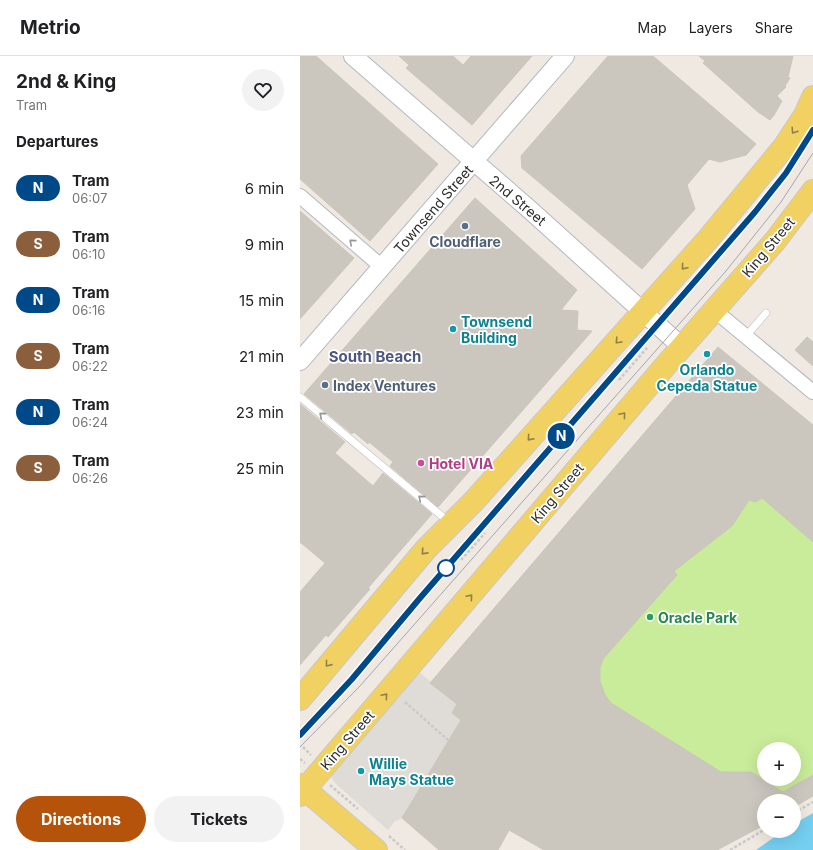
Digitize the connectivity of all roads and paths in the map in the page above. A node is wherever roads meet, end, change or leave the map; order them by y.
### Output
1 (353, 56) edge
2 (565, 56) edge
3 (813, 97) edge
4 (474, 162) junction
5 (813, 191) edge
6 (300, 196) edge
7 (382, 268) junction
8 (714, 310) junction
9 (644, 312) junction
10 (766, 313) dead end
11 (746, 336) junction
12 (682, 346) junction
13 (647, 348) dead end
14 (300, 361) edge
15 (619, 380) dead end
16 (813, 392) edge
17 (300, 397) edge
18 (451, 524) junction
19 (485, 533) dead end
20 (461, 560) dead end
21 (300, 699) edge
22 (405, 702) dead end
23 (448, 740) dead end
24 (303, 747) dead end
25 (312, 755) dead end
26 (302, 790) edge
27 (813, 802) edge
28 (801, 809) edge
29 (757, 834) edge
30 (376, 850) edge
31 (730, 850) edge

1 - 4 street, 2nd Street
2 - 4 street, Townsend Street
3 -> 9 main road
4 - 7 street, Townsend Street
4 - 9 street, 2nd Street
5 - 8 main road, King Street
7 -> 6 street
7 - 14 street, Townsend Street
8 - 11 street
8 - 12 main road, King Street
9 - 12 street, 2nd Street
9 -> 18 main road
10 - 11 lane
11 - 16 street
26 -> 12 main road, King Street
13 - 15 path
18 -> 17 lane
18 -> 21 main road
19 - 20 path
22 - 23 path
24 - 25 path
26 - 30 main road
27 - 28 path
29 - 31 path

